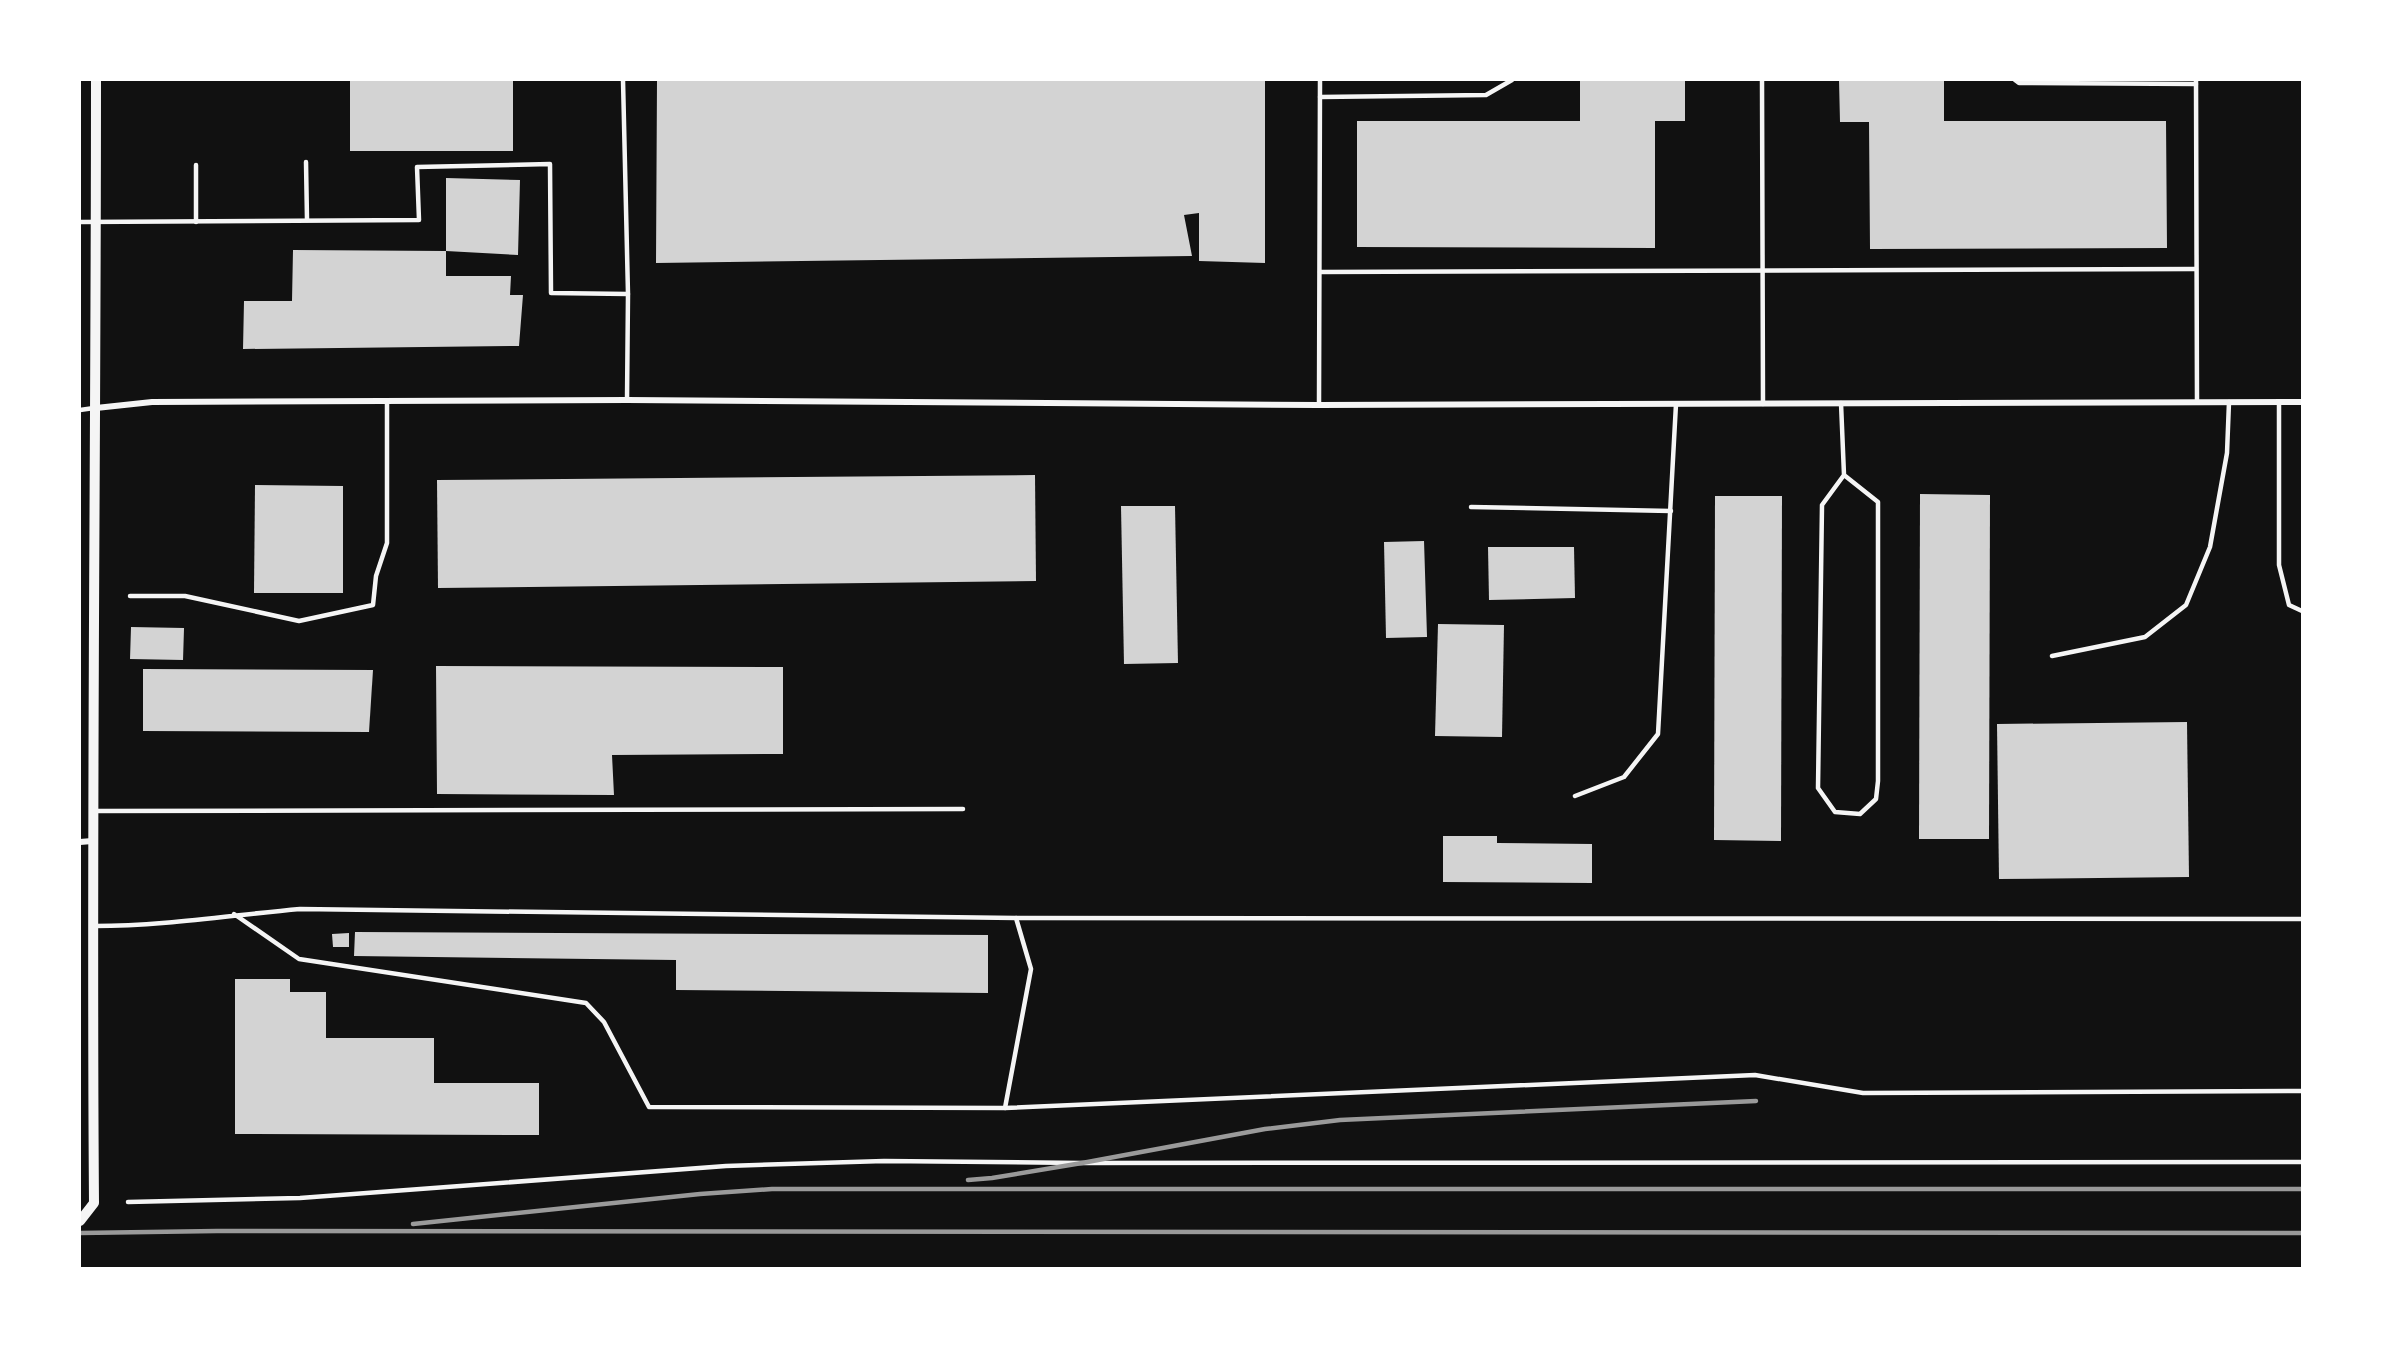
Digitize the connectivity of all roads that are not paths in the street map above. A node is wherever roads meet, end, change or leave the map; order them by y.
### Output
1 (96, 80) edge
2 (623, 80) edge
3 (1320, 80) edge
4 (1512, 80) edge
5 (1762, 80) edge
6 (2015, 80) edge
7 (2196, 82) edge
8 (1320, 97) junction
9 (306, 162) dead end
10 (196, 165) dead end
11 (307, 220) junction
12 (80, 222) edge
13 (96, 222) junction
14 (196, 222) junction
15 (2196, 269) junction
16 (1762, 271) junction
17 (1320, 272) junction
18 (628, 294) junction
19 (627, 400) junction
20 (387, 401) junction
21 (2197, 402) junction
22 (2229, 402) junction
23 (2279, 402) junction
24 (2302, 402) edge
25 (1841, 403) junction
26 (1677, 404) junction
27 (1763, 404) junction
28 (1319, 405) junction
29 (96, 408) junction
30 (80, 410) edge
31 (1844, 475) junction
32 (1471, 507) dead end
33 (1671, 511) junction
34 (130, 596) dead end
35 (2302, 612) edge
36 (2052, 656) dead end
37 (1575, 796) dead end
38 (963, 809) dead end
39 (92, 811) junction
40 (92, 841) junction
41 (80, 842) edge
42 (234, 914) junction
43 (1016, 918) junction
44 (2302, 919) edge
45 (92, 926) junction
46 (2302, 1090) edge
47 (1005, 1108) junction
48 (2302, 1162) edge
49 (128, 1202) dead end
50 (80, 1221) edge

1 - 13 street
2 - 18 lane
3 - 8 lane
4 - 8 lane
5 - 16 lane
6 - 7 lane
7 - 15 lane
8 - 17 lane
9 - 11 lane
10 - 14 lane
11 - 14 lane
11 - 18 lane
12 - 13 lane
13 - 14 lane
13 - 29 street
15 - 16 lane
15 - 21 lane
16 - 17 lane
16 - 27 lane
17 - 28 lane
18 - 19 lane
19 - 20 street
19 - 28 street
20 - 29 street
20 - 34 lane
21 - 22 street
21 - 25 street
22 - 23 street
22 - 36 lane
23 - 24 street
23 - 35 lane
25 - 27 street
25 - 31 lane
26 - 27 street
26 - 28 street
26 - 33 lane
29 - 30 lane
29 - 39 street
31 - 31 lane
32 - 33 lane
33 - 37 lane
38 - 39 lane
39 - 40 street
40 - 41 street
40 - 45 street
42 - 43 lane
42 - 45 lane
42 - 47 lane
43 - 44 lane
43 - 47 lane
45 - 50 street
46 - 47 lane
48 - 49 lane

